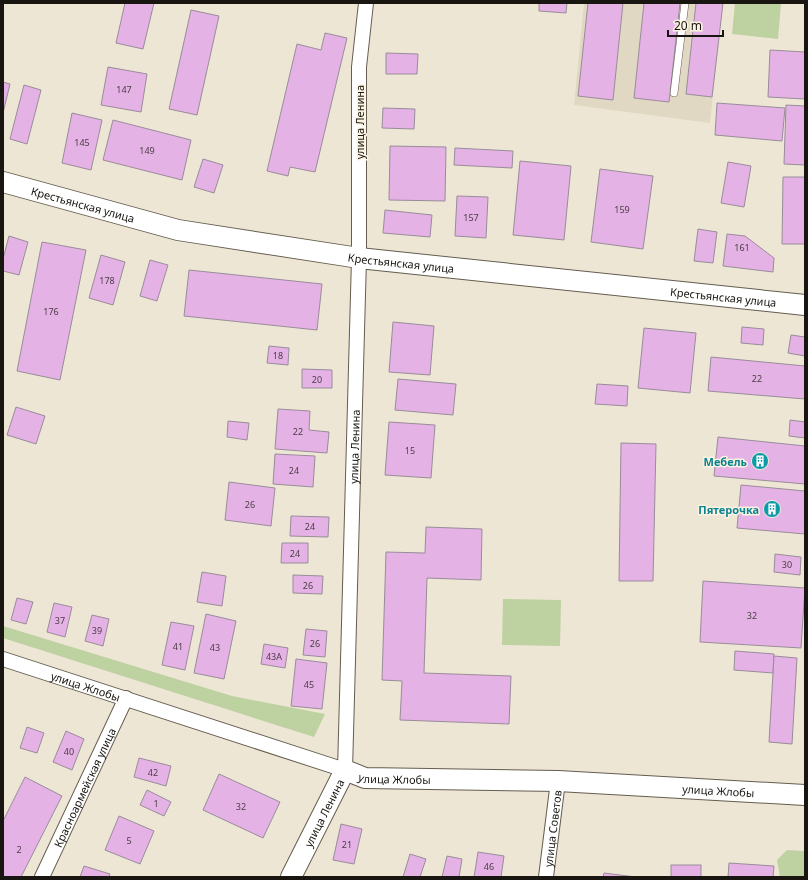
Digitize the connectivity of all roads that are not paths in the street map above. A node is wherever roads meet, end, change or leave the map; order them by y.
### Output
1 (366, 3) edge
2 (685, 3) edge
3 (674, 93) dead end
4 (3, 182) edge
5 (359, 258) junction
6 (805, 305) edge
7 (3, 659) edge
8 (126, 698) junction
9 (345, 770) junction
10 (558, 781) junction
11 (805, 795) edge
12 (42, 877) edge
13 (291, 877) edge
14 (546, 877) edge

1 - 5 street, улица Ленина
2 - 3 lane
4 - 5 street, Крестьянская улица
5 - 6 street, Крестьянская улица
5 - 9 street, улица Ленина
7 - 8 street, улица Жлобы
8 - 9 street, улица Жлобы
8 - 12 street, Красноармейская улица
9 - 10 street, улица Жлобы
9 - 13 street, улица Ленина
10 - 11 street, улица Жлобы
10 - 14 street, улица Советов

